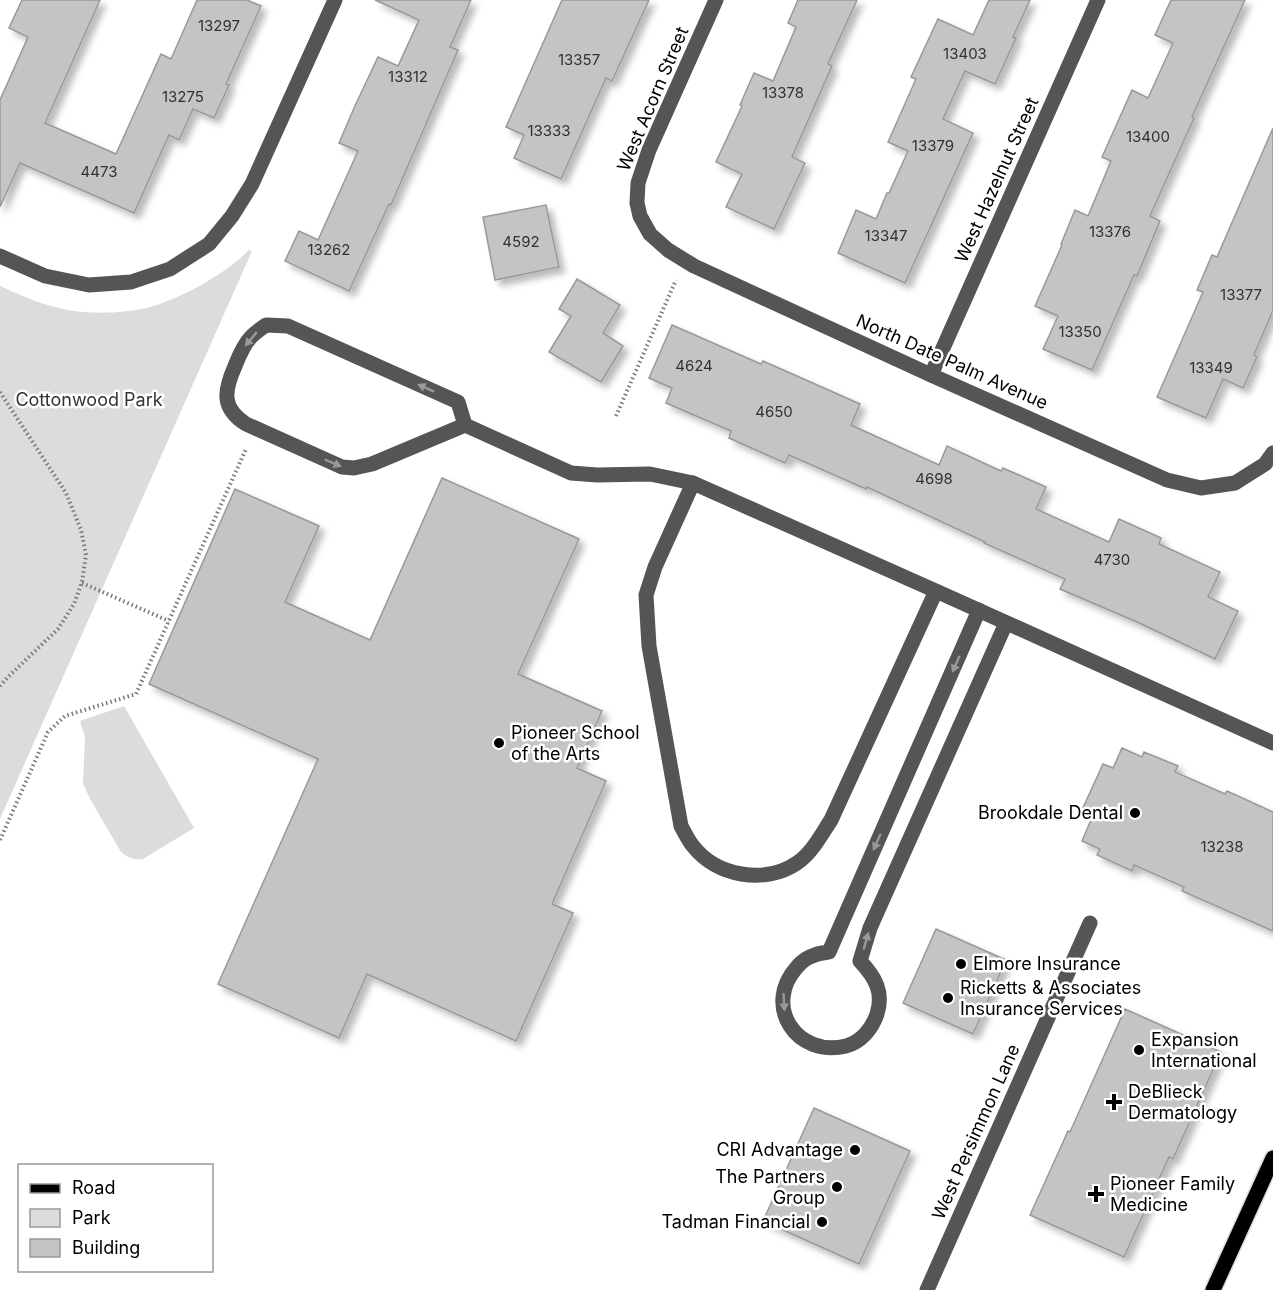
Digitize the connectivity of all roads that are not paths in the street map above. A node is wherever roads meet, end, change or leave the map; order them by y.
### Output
1 (335, 0) edge
2 (716, 0) edge
3 (1098, 0) edge
4 (640, 216) joint
5 (0, 255) edge
6 (931, 375) junction
7 (465, 425) junction
8 (1269, 458) edge
9 (693, 483) junction
10 (936, 591) junction
11 (979, 610) junction
12 (1006, 623) junction
13 (1273, 743) edge
14 (1090, 923) dead end
15 (1273, 1158) edge
16 (927, 1290) edge
17 (1214, 1290) edge

1 - 5 street
2 - 4 street, West Acorn Street
3 - 6 street, West Hazelnut Street
4 - 6 street, North Date Palm Avenue
6 - 8 street, North Date Palm Avenue
7 -> 7 street
7 - 9 street
9 - 10 street
9 - 10 street
10 - 11 street
11 - 12 street
11 -> 12 street
12 - 13 street
14 - 16 street, West Persimmon Lane
15 - 17 main road

